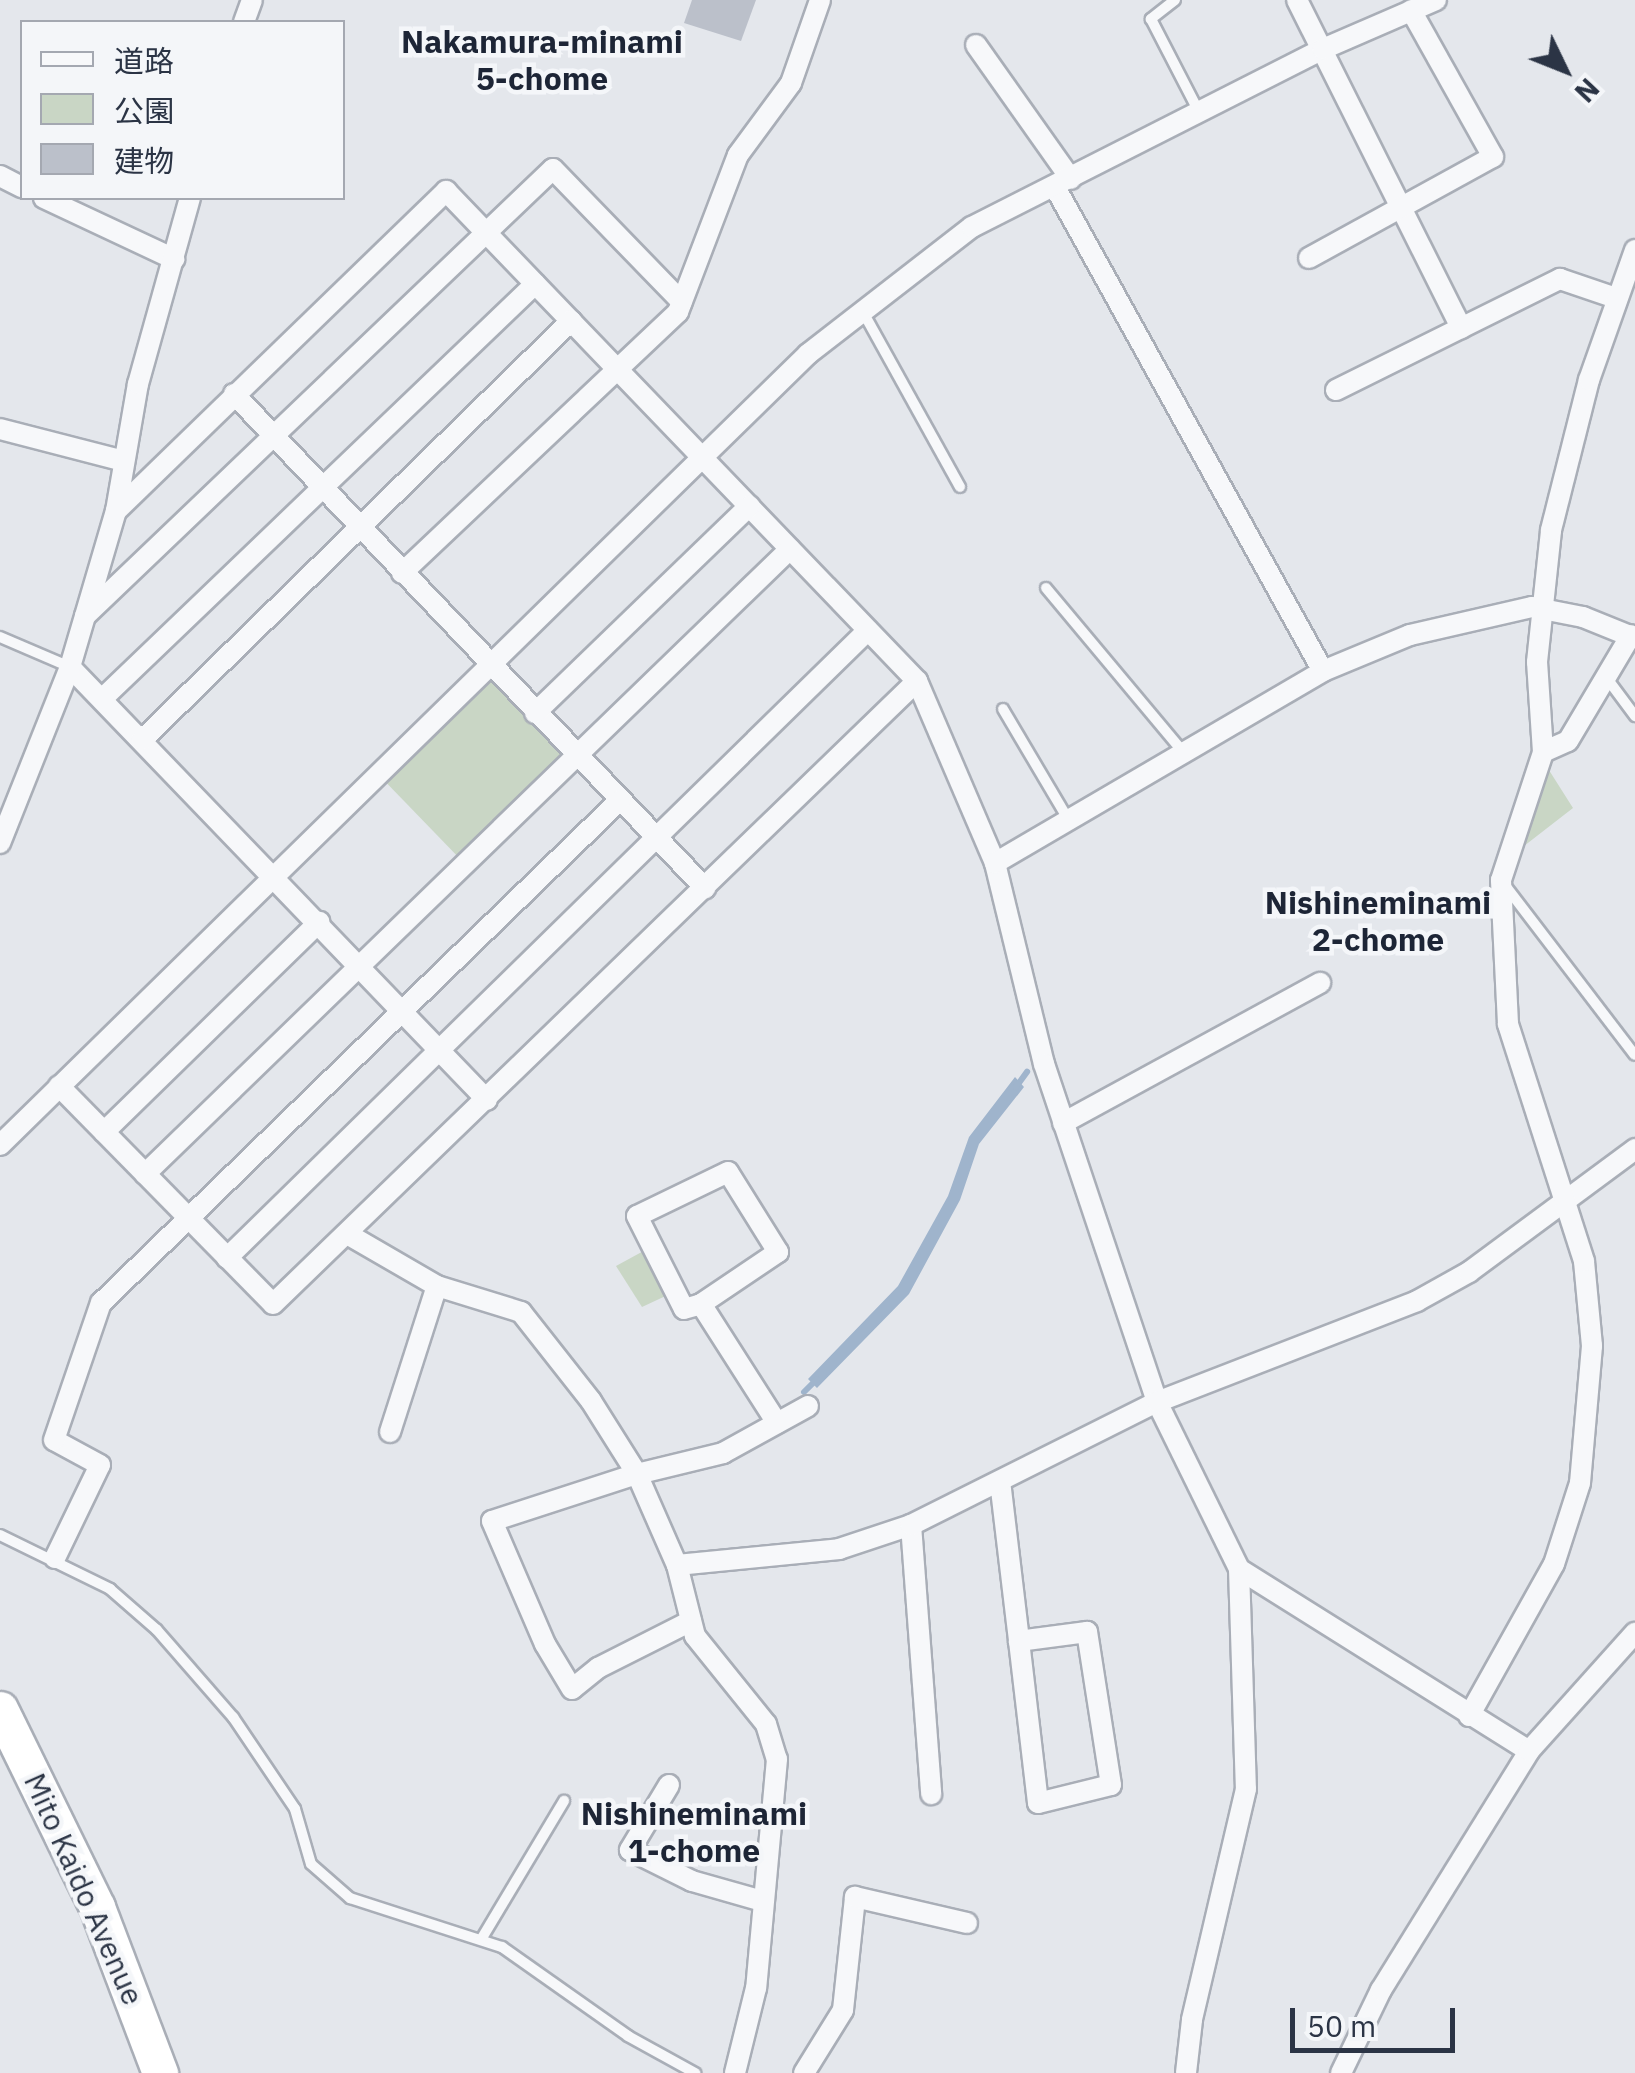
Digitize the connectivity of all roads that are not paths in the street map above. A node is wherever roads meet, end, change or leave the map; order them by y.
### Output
1 (820, 0) edge
2 (1175, 0) edge
3 (1296, 0) edge
4 (1436, 0) edge
5 (1410, 10) junction
6 (976, 45) dead end
7 (1323, 48) junction
8 (1199, 112) junction
9 (1063, 183) junction
10 (48, 200) edge
11 (189, 200) edge
12 (1403, 211) junction
13 (486, 233) junction
14 (1635, 250) edge
15 (1308, 258) dead end
16 (174, 259) junction
17 (536, 284) junction
18 (1616, 298) junction
19 (682, 302) junction
20 (863, 312) junction
21 (572, 320) junction
22 (1460, 328) junction
23 (617, 368) junction
24 (1336, 390) dead end
25 (234, 394) junction
26 (0, 429) edge
27 (274, 437) junction
28 (705, 460) junction
29 (124, 461) junction
30 (960, 487) dead end
31 (322, 488) junction
32 (749, 506) junction
33 (116, 511) junction
34 (359, 528) junction
35 (790, 549) junction
36 (402, 573) junction
37 (1046, 588) dead end
38 (1546, 609) junction
39 (85, 616) junction
40 (868, 630) junction
41 (0, 637) edge
42 (1633, 637) edge
43 (70, 667) junction
44 (490, 668) junction
45 (1323, 671) junction
46 (1606, 677) junction
47 (917, 681) junction
48 (102, 699) junction
49 (1003, 709) dead end
50 (534, 713) junction
51 (1635, 716) edge
52 (142, 740) junction
53 (1183, 752) junction
54 (1543, 752) junction
55 (576, 755) junction
56 (10, 781) edge
57 (620, 800) junction
58 (1068, 819) junction
59 (656, 838) junction
60 (0, 843) edge
61 (996, 863) junction
62 (276, 876) junction
63 (1501, 880) junction
64 (705, 888) junction
65 (319, 922) junction
66 (361, 966) junction
67 (1320, 983) dead end
68 (402, 1010) junction
69 (440, 1050) junction
70 (1635, 1055) edge
71 (59, 1086) junction
72 (488, 1100) junction
73 (1064, 1123) junction
74 (104, 1132) junction
75 (0, 1145) edge
76 (1635, 1149) edge
77 (145, 1174) junction
78 (1566, 1196) junction
79 (186, 1217) junction
80 (349, 1235) junction
81 (227, 1258) junction
82 (437, 1286) junction
83 (700, 1304) junction
84 (1157, 1402) junction
85 (808, 1406) dead end
86 (776, 1424) junction
87 (390, 1432) dead end
88 (637, 1474) junction
89 (1000, 1481) junction
90 (912, 1525) junction
91 (0, 1535) edge
92 (55, 1558) junction
93 (677, 1565) junction
94 (1239, 1569) junction
95 (691, 1620) junction
96 (1635, 1633) edge
97 (1019, 1641) junction
98 (0, 1708) edge
99 (1469, 1716) junction
100 (1529, 1752) junction
101 (668, 1784) dead end
102 (931, 1794) dead end
103 (564, 1801) dead end
104 (759, 1900) junction
105 (967, 1922) dead end
106 (482, 1938) junction
107 (160, 2073) edge
108 (695, 2073) edge
109 (734, 2073) edge
110 (804, 2073) edge
111 (1186, 2073) edge
112 (1341, 2073) edge

1 - 19 street
2 - 8 lane
3 - 7 street
4 - 5 street
5 - 7 street
5 - 12 street
6 - 9 street
7 - 8 street
7 - 12 street
8 - 9 street
9 - 20 street
9 - 45 street
10 - 16 street
11 - 16 street
12 - 15 street
12 - 22 street
13 - 17 street
13 - 19 street
13 - 25 street
13 - 27 street
14 - 18 street
16 - 29 street
17 - 21 street
17 - 31 street
18 - 22 street
18 - 38 street
19 - 23 street
20 - 28 street
20 - 30 lane
21 - 23 street
21 - 34 street
22 - 24 street
23 - 28 street
23 - 36 street
25 - 27 street
25 - 33 street
26 - 29 street
27 - 31 street
27 - 39 street
28 - 32 street
28 - 44 street
29 - 33 street
31 - 34 street
31 - 48 street
32 - 35 street
32 - 50 street
33 - 39 street
34 - 36 street
34 - 52 street
35 - 40 street
35 - 55 street
36 - 44 street
37 - 53 lane
38 - 42 street
38 - 45 street
38 - 54 street
39 - 43 street
40 - 47 street
40 - 59 street
41 - 43 lane
42 - 46 street
43 - 48 street
43 - 56 street
44 - 50 street
44 - 62 street
45 - 53 street
46 - 51 lane
46 - 54 street
47 - 61 street
47 - 64 street
48 - 52 street
49 - 58 lane
50 - 55 street
52 - 62 street
53 - 58 street
54 - 63 street
55 - 57 street
55 - 66 street
56 - 60 street
57 - 59 street
57 - 68 street
58 - 61 street
59 - 64 street
59 - 69 street
61 - 73 street
62 - 65 street
62 - 71 street
63 - 70 lane
63 - 78 street
64 - 72 street
65 - 66 street
65 - 74 street
66 - 68 street
66 - 77 street
67 - 73 street
68 - 69 street
68 - 79 street
69 - 72 street
69 - 81 street
71 - 74 street
71 - 75 street
72 - 80 street
73 - 84 street
74 - 77 street
76 - 78 street
77 - 79 street
78 - 84 street
78 - 99 street
79 - 81 street
79 - 92 street
80 - 81 street
80 - 82 street
82 - 87 street
82 - 88 street
83 - 83 street
83 - 86 street
84 - 89 street
84 - 94 street
85 - 86 street
86 - 88 street
88 - 93 street
88 - 95 street
89 - 90 street
89 - 97 street
90 - 93 street
90 - 102 street
91 - 92 lane
92 - 106 lane
93 - 95 street
94 - 99 street
94 - 111 street
95 - 104 street
96 - 100 street
97 - 97 street
98 - 107 highway, Mito Kaido Avenue
99 - 100 street
100 - 112 street
101 - 104 street
103 - 106 lane
104 - 109 street
105 - 110 street
106 - 108 lane

